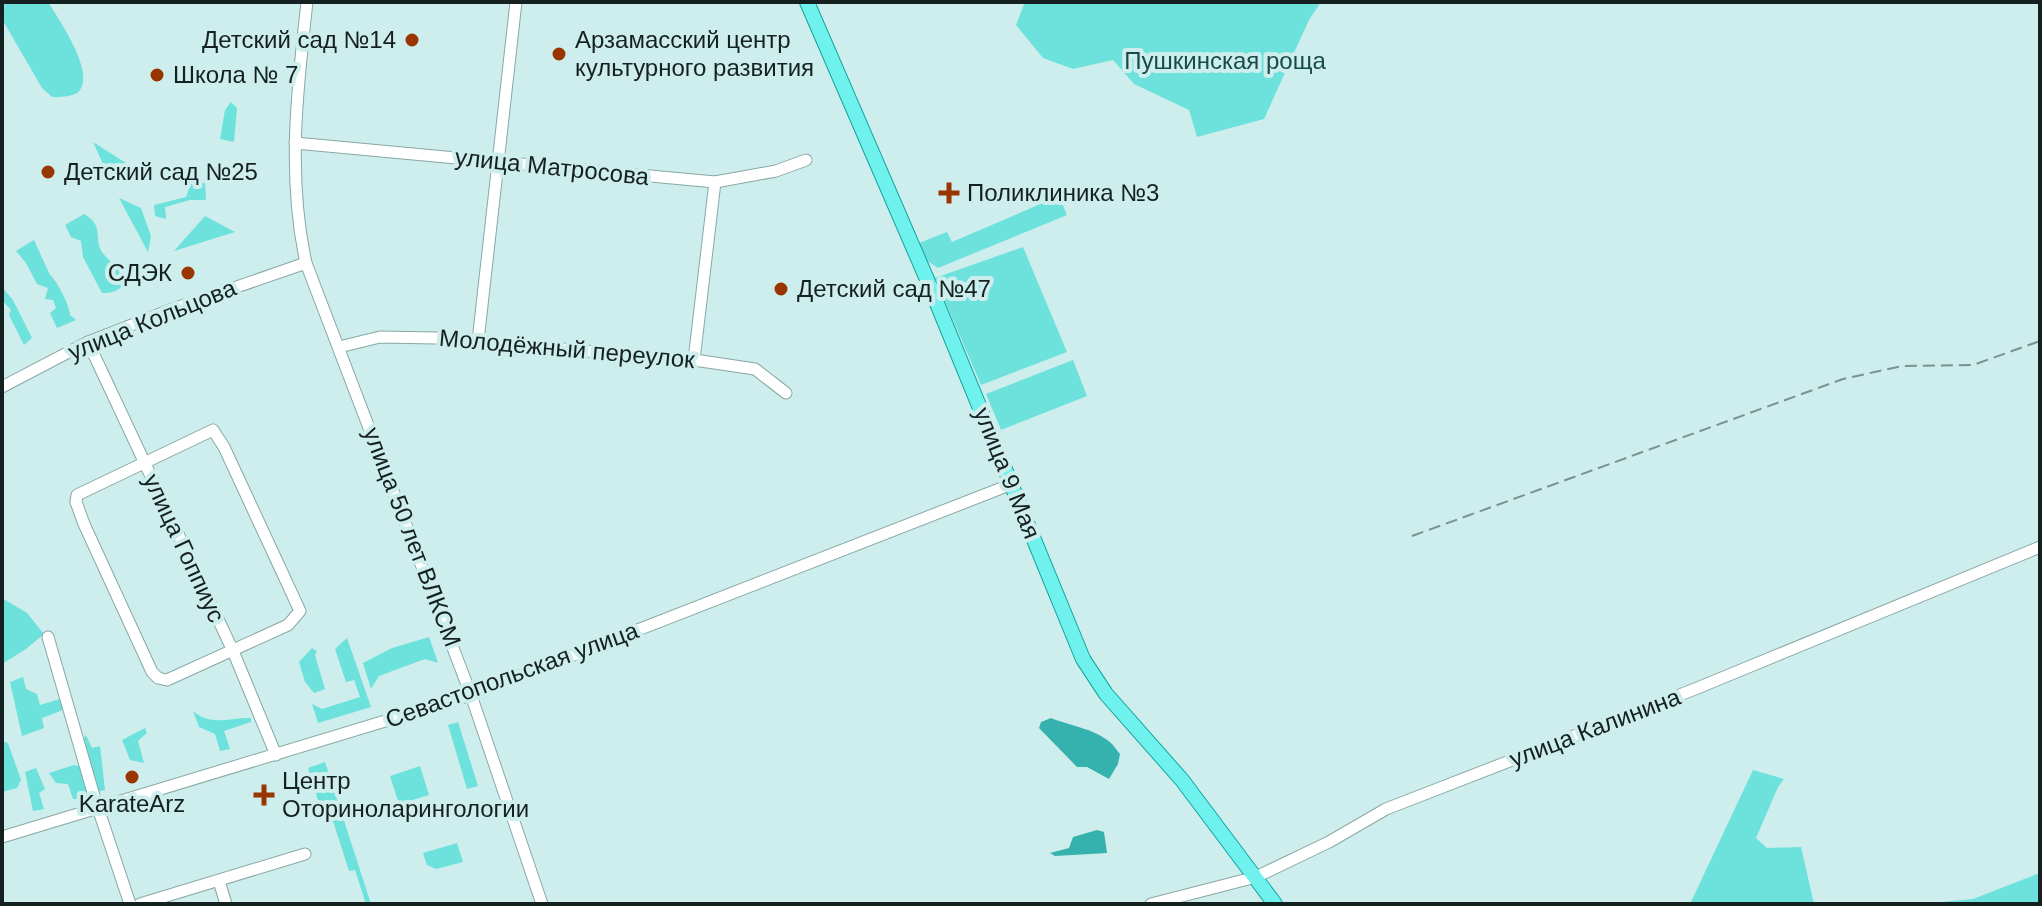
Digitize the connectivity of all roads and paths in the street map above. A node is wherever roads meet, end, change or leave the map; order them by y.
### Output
1 (307, 2) edge
2 (516, 2) edge
3 (807, 2) edge
4 (295, 143) junction
5 (806, 160) dead end
6 (498, 162) junction
7 (715, 182) junction
8 (306, 263) junction
9 (478, 341) junction
10 (88, 342) junction
11 (339, 347) junction
12 (694, 360) junction
13 (2, 387) edge
14 (786, 393) dead end
15 (144, 462) junction
16 (1012, 484) junction
17 (2040, 547) edge
18 (48, 637) dead end
19 (233, 651) junction
20 (471, 695) junction
21 (276, 755) junction
22 (98, 808) junction
23 (2, 837) edge
24 (305, 854) dead end
25 (1256, 877) junction
26 (219, 881) junction
27 (130, 904) edge
28 (140, 904) edge
29 (226, 904) edge
30 (542, 904) edge
31 (1151, 904) edge
32 (1275, 904) edge

1 - 4 street, улица 50 лет ВЛКСМ
2 - 6 street
3 - 16 main road, улица 9 Мая
4 - 6 street, улица Матросова
4 - 8 street, улица 50 лет ВЛКСМ
5 - 7 street, улица Матросова
6 - 7 street, улица Матросова
6 - 9 street
7 - 12 street
8 - 10 street, улица Кольцова
8 - 11 street, улица 50 лет ВЛКСМ
9 - 11 street, Молодёжный переулок
9 - 12 street, Молодёжный переулок
10 - 13 street, улица Кольцова
10 - 15 street, улица Гоппиус
11 - 20 street, улица 50 лет ВЛКСМ
12 - 14 street, Молодёжный переулок
15 - 19 street, улица Гоппиус
15 - 19 street
15 - 19 street
16 - 20 street, Севастопольская улица
16 - 25 main road, улица 9 Мая
17 - 25 street, улица Калинина
18 - 22 street
19 - 21 street, улица Гоппиус
20 - 21 street, Севастопольская улица
20 - 30 street, улица 50 лет ВЛКСМ
21 - 22 street, Севастопольская улица
22 - 23 street, Севастопольская улица
22 - 27 street
24 - 26 street
25 - 31 street, улица Калинина
25 - 32 main road, улица 9 Мая
26 - 28 street
26 - 29 street

